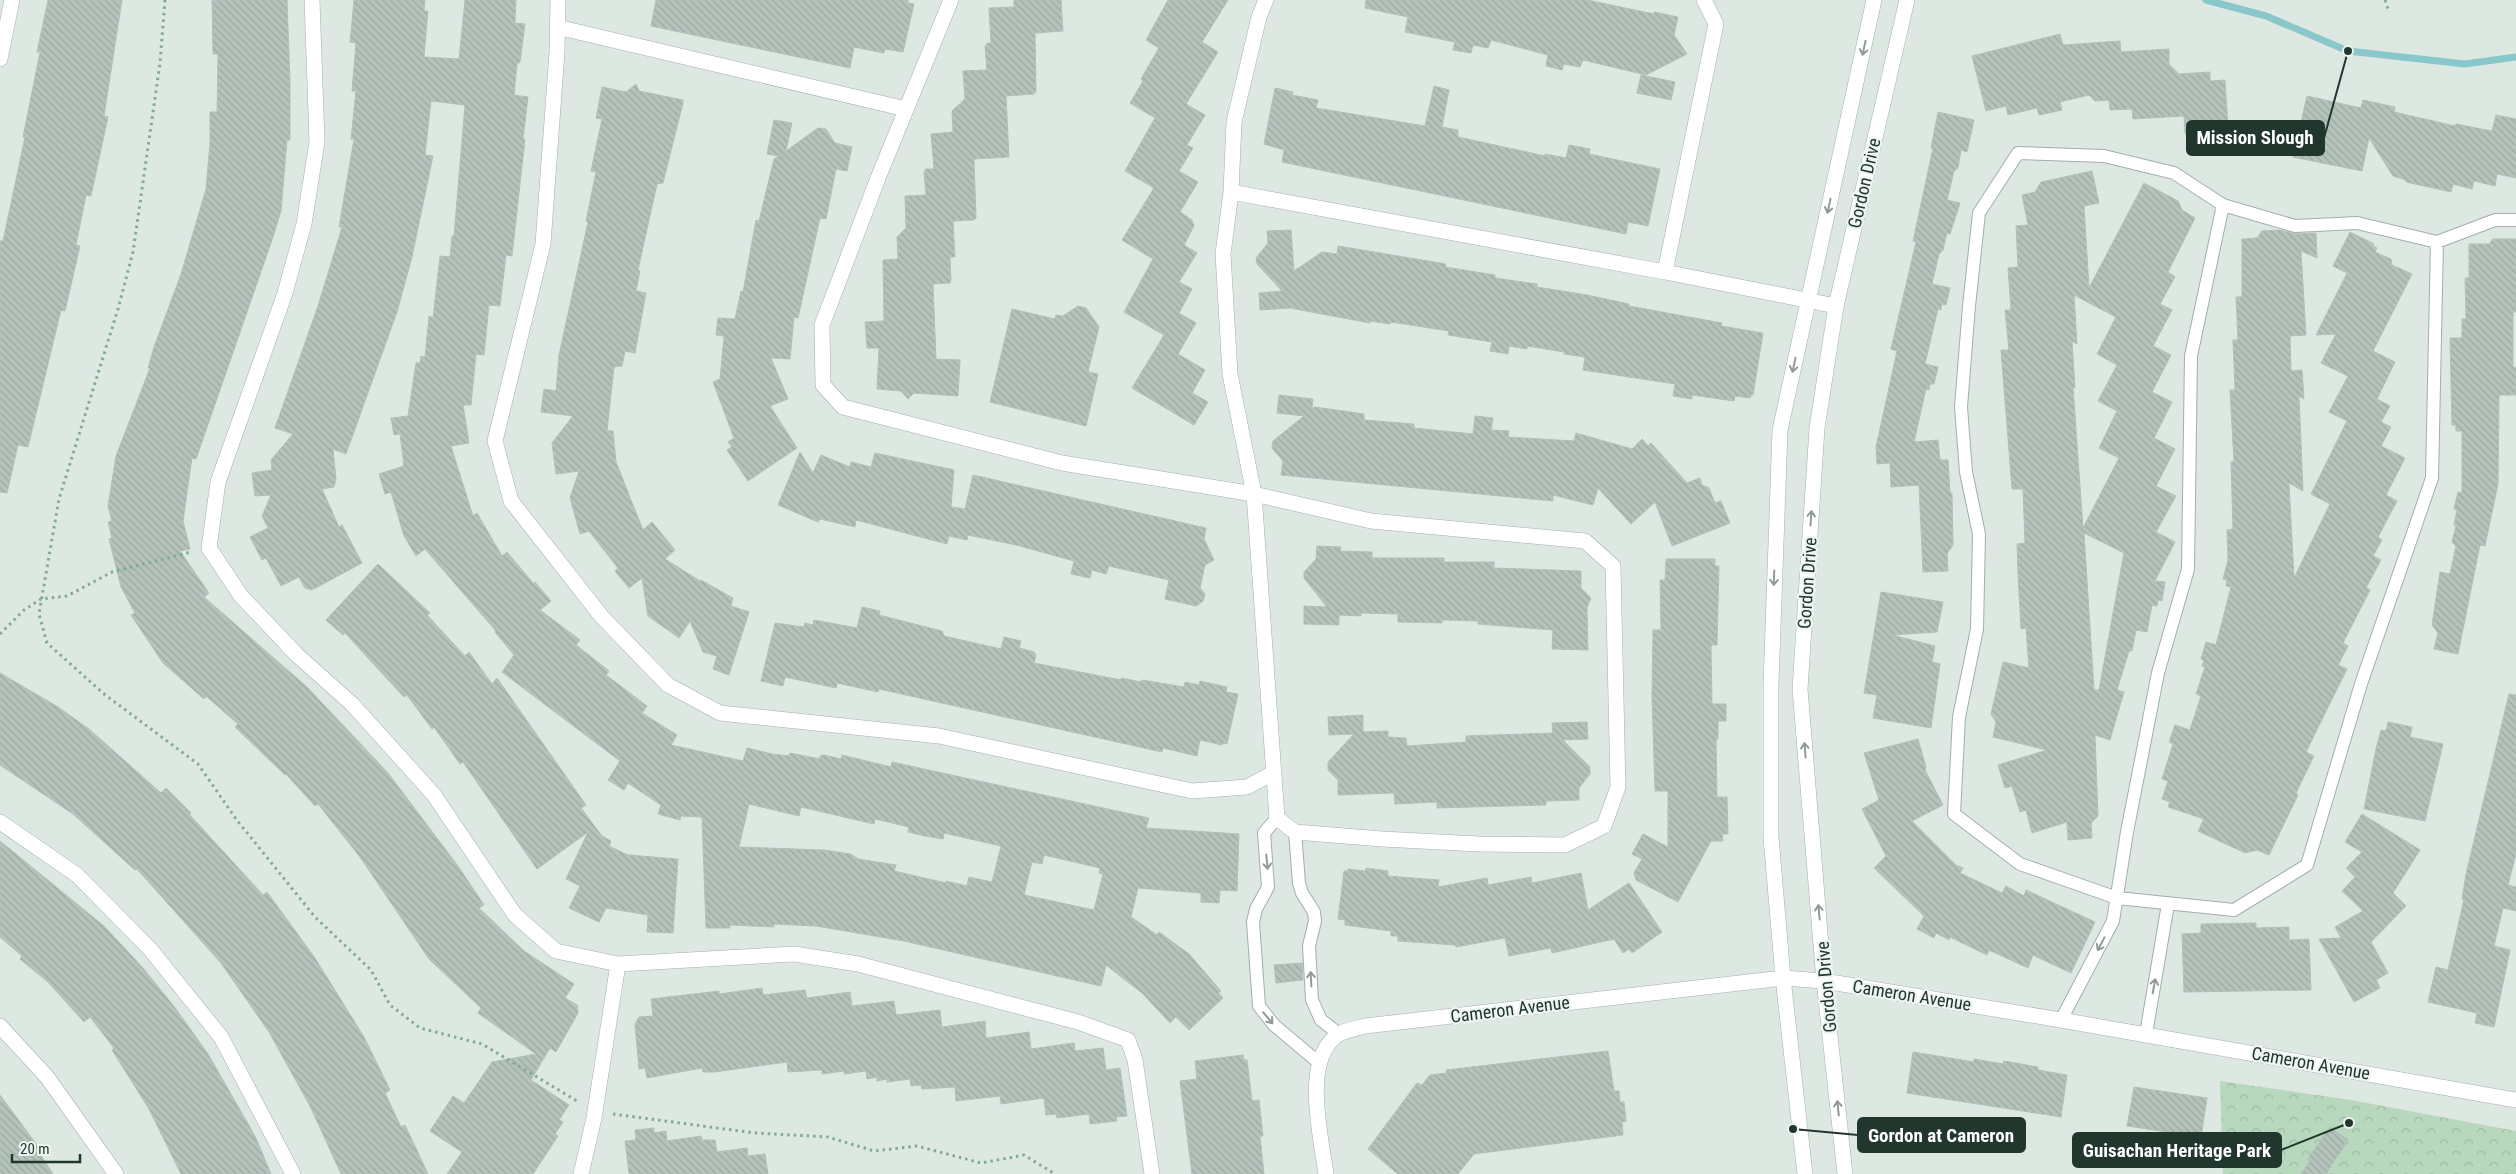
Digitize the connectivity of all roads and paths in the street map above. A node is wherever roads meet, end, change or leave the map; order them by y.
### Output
1 (12, 0) edge
2 (312, 0) edge
3 (558, 0) edge
4 (952, 0) edge
5 (1266, 0) edge
6 (1704, 0) edge
7 (1874, 0) edge
8 (1907, 0) edge
9 (2385, 0) edge
10 (2389, 12) dead end
11 (557, 27) junction
12 (0, 58) edge
13 (906, 108) junction
14 (1231, 192) junction
15 (2223, 205) junction
16 (2516, 220) edge
17 (2437, 242) junction
18 (1665, 272) junction
19 (1808, 302) junction
20 (1836, 306) junction
21 (1254, 494) junction
22 (209, 548) junction
23 (0, 634) edge
24 (1273, 773) junction
25 (1277, 818) junction
26 (0, 822) edge
27 (1295, 832) junction
28 (2117, 898) junction
29 (2168, 904) junction
30 (618, 964) junction
31 (1783, 978) junction
32 (1824, 981) junction
33 (2061, 1020) junction
34 (0, 1026) edge
35 (1339, 1034) junction
36 (2146, 1034) junction
37 (1318, 1062) junction
38 (2516, 1100) edge
39 (116, 1174) edge
40 (293, 1174) edge
41 (581, 1174) edge
42 (1152, 1174) edge
43 (1326, 1174) edge
44 (1805, 1174) edge
45 (1845, 1174) edge

1 - 12 street
2 - 22 street
3 - 11 street
4 - 13 street
5 - 14 street
6 - 18 street
7 -> 19 street, Gordon Drive
8 - 20 street, Gordon Drive
9 - 10 path
11 - 13 street
11 - 24 street
13 - 21 street
14 - 18 street
14 - 21 street
15 - 17 lane
15 - 28 lane
15 - 28 lane
16 - 17 lane
17 - 29 lane
18 - 19 street
19 - 20 street
19 -> 31 street, Gordon Drive
32 -> 20 street, Gordon Drive
21 - 24 street
21 - 27 street
22 - 23 path
22 - 30 street
24 - 25 street
25 - 27 street
25 -> 37 lane
26 - 40 street
35 -> 27 lane
28 - 29 lane
28 -> 33 lane
36 -> 29 lane
30 - 41 street
30 - 42 street
31 - 32 street, Cameron Avenue
31 - 35 street, Cameron Avenue
31 - 44 street, Gordon Drive
32 - 33 street, Cameron Avenue
45 -> 32 street, Gordon Drive
33 - 36 street, Cameron Avenue
34 - 39 street
35 - 37 street, Cameron Avenue
36 - 38 street, Cameron Avenue
37 - 43 street

